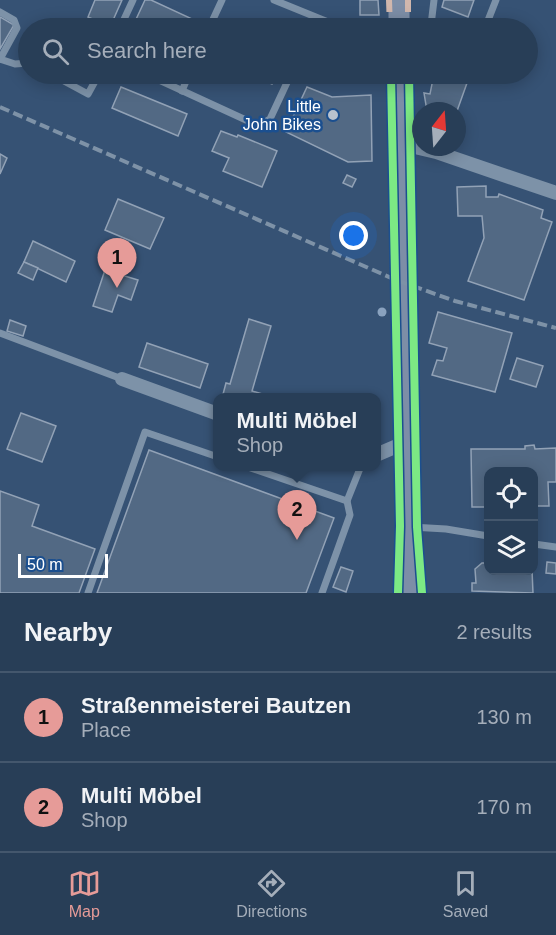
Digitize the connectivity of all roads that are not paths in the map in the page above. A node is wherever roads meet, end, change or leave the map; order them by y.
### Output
1 (133, 0) edge
2 (222, 0) edge
3 (274, 0) edge
4 (399, 0) edge
5 (434, 0) edge
6 (496, 0) edge
7 (0, 12) edge
8 (125, 18) edge
9 (214, 18) edge
10 (314, 18) edge
11 (399, 18) edge
12 (432, 18) edge
13 (489, 18) edge
14 (0, 59) edge
15 (18, 64) edge
16 (70, 84) edge
17 (94, 84) edge
18 (168, 84) edge
19 (185, 84) edge
20 (286, 84) edge
21 (400, 84) edge
22 (182, 90) junction
23 (402, 144) junction
24 (556, 192) edge
25 (0, 333) edge
26 (122, 379) joint
27 (213, 412) edge
28 (407, 446) junction
29 (381, 453) edge
30 (213, 455) edge
31 (260, 471) edge
32 (358, 471) edge
33 (347, 501) junction
34 (409, 527) junction
35 (484, 535) edge
36 (538, 544) edge
37 (556, 547) edge
38 (88, 593) edge
39 (322, 593) edge
40 (410, 593) edge

1 - 8 lane
2 - 9 lane
3 - 10 lane
4 - 11 main road
5 - 12 lane
6 - 13 lane
7 - 14 lane
14 - 15 lane
16 - 17 lane
18 - 22 lane
19 - 22 lane
20 - 22 lane
21 - 23 main road
23 - 24 street
23 - 28 main road
25 - 26 lane
26 - 27 street
28 - 29 street
28 - 34 main road
30 - 38 lane
31 - 33 lane
32 - 33 lane
33 - 39 lane
34 - 35 lane
34 - 40 main road
36 - 37 lane

